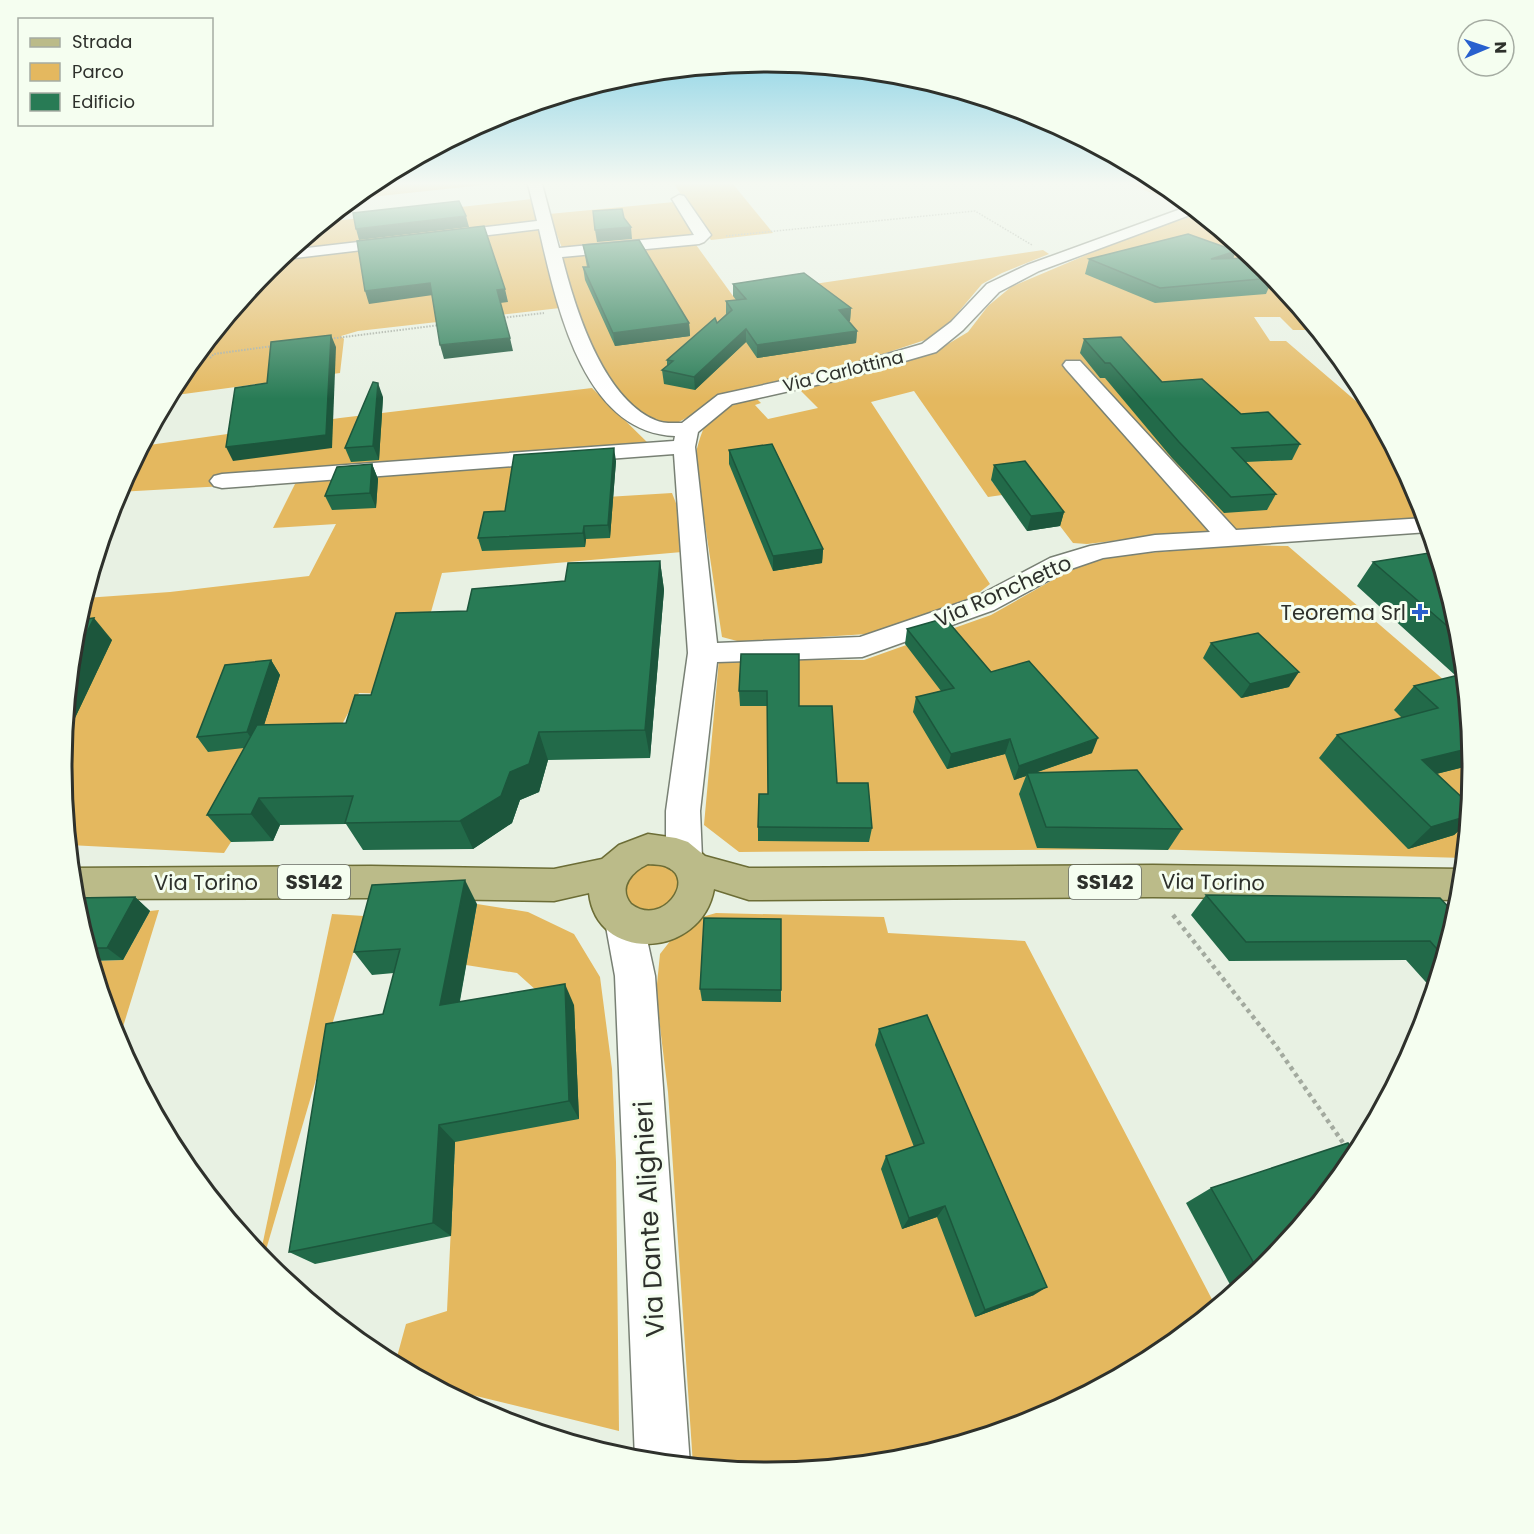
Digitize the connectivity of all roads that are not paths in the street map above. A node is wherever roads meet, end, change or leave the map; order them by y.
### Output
1 (554, 256) edge
2 (1067, 256) edge
3 (1073, 365) dead end
4 (685, 438) junction
5 (222, 481) dead end
6 (1418, 526) edge
7 (1230, 539) junction
8 (703, 653) junction
9 (683, 811) junction
10 (648, 849) junction
11 (691, 876) junction
12 (82, 883) edge
13 (1452, 884) edge
14 (626, 905) junction
15 (663, 1454) edge

1 - 4 street
2 - 4 street, Via Carlottina
3 - 7 street
4 - 5 street
4 - 8 street
6 - 7 street, Via Ronchetto
7 - 8 street, Via Ronchetto
8 - 9 street
9 - 10 street
9 - 11 street
10 - 11 main road
10 - 14 main road
11 - 13 main road, Via Torino / SS142
11 - 14 main road, Via Torino / SS142
12 - 14 main road, Via Torino / SS142
14 - 15 street, Via Dante Alighieri

